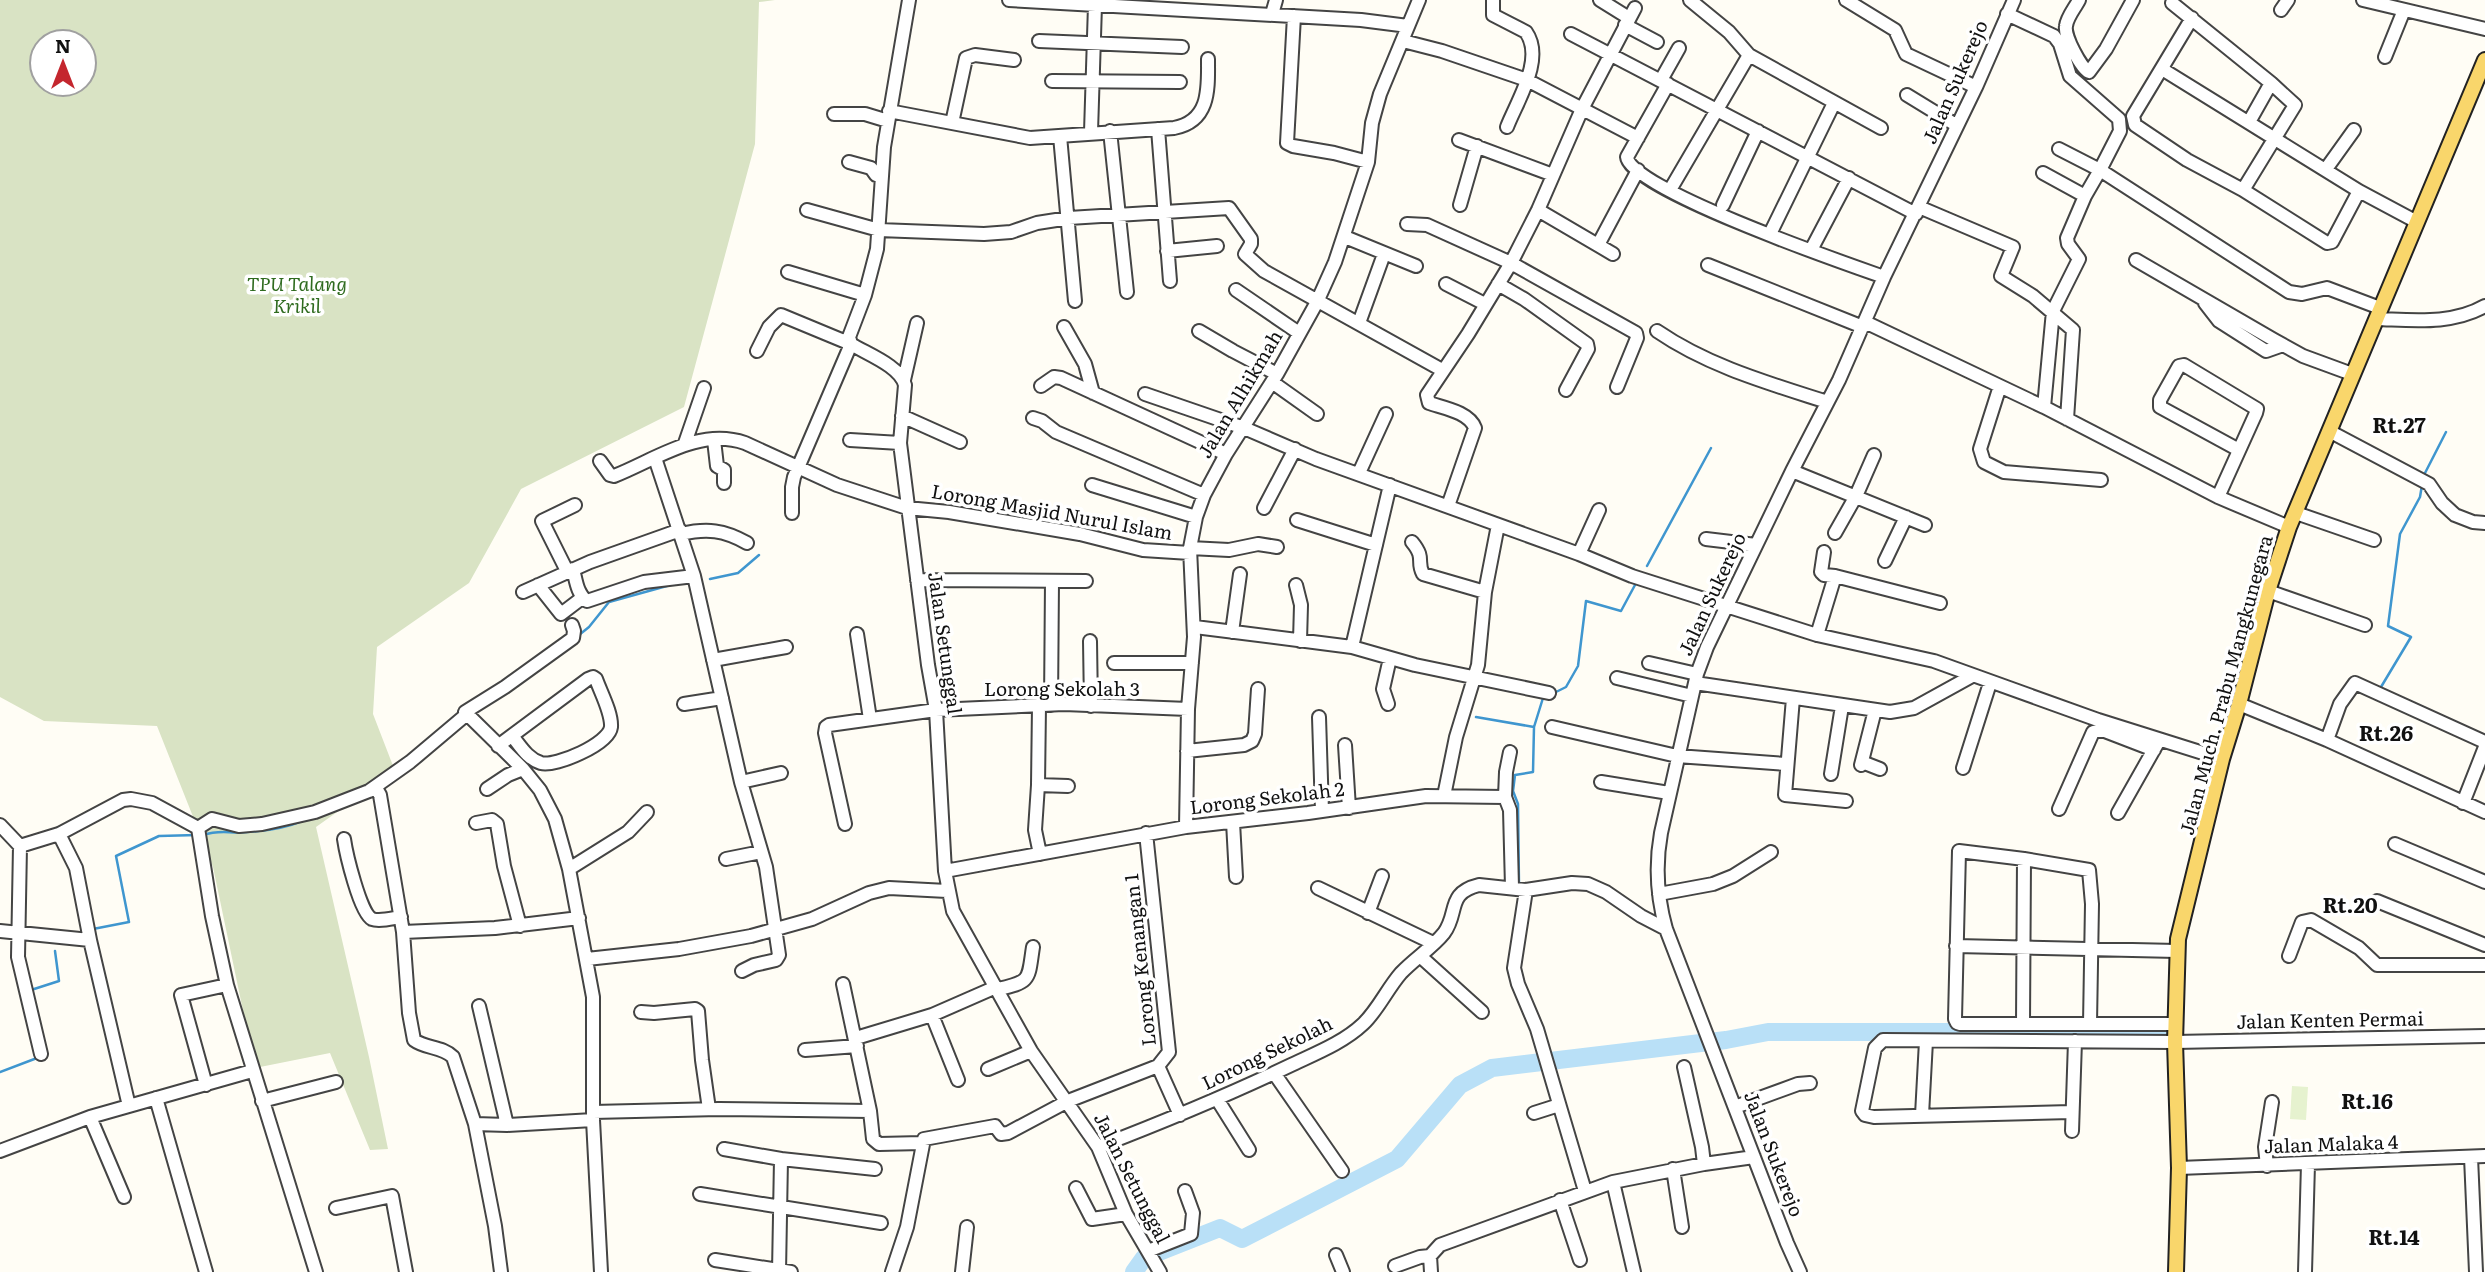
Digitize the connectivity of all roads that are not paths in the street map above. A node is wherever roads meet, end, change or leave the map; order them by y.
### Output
1 (909, 0) edge
2 (1009, 0) edge
3 (1276, 0) edge
4 (1419, 0) edge
5 (1493, 0) edge
6 (1600, 0) edge
7 (1690, 0) edge
8 (1846, 0) edge
9 (2014, 0) edge
10 (2079, 0) edge
11 (2133, 0) edge
12 (2363, 0) edge
13 (1049, 2) edge
14 (2172, 2) dead end
15 (1095, 5) junction
16 (1235, 6) edge
17 (2404, 10) junction
18 (1272, 14) junction
19 (2007, 14) junction
20 (1294, 16) junction
21 (1630, 17) junction
22 (2192, 18) junction
23 (1408, 26) junction
24 (2485, 29) edge
25 (1571, 34) dead end
26 (1040, 41) dead end
27 (1403, 41) junction
28 (1094, 42) junction
29 (1657, 42) dead end
30 (1182, 47) dead end
31 (1679, 48) dead end
32 (1611, 54) junction
33 (1749, 55) junction
34 (2385, 57) dead end
35 (1208, 59) dead end
36 (1014, 60) dead end
37 (2485, 60) edge
38 (2162, 69) junction
39 (1093, 80) junction
40 (1527, 80) junction
41 (1052, 81) dead end
42 (1180, 82) dead end
43 (1664, 82) junction
44 (2271, 83) junction
45 (1976, 87) junction
46 (1907, 94) dead end
47 (1834, 103) junction
48 (1716, 109) junction
49 (1582, 110) junction
50 (834, 114) dead end
51 (888, 116) junction
52 (2249, 122) junction
53 (952, 123) junction
54 (1956, 125) junction
55 (1507, 127) dead end
56 (1881, 128) dead end
57 (1158, 129) junction
58 (2354, 130) dead end
59 (1110, 131) junction
60 (1758, 131) junction
61 (1091, 132) junction
62 (1060, 136) junction
63 (1638, 138) junction
64 (2276, 139) junction
65 (1459, 140) dead end
66 (1477, 146) junction
67 (2059, 149) dead end
68 (1807, 157) junction
69 (849, 163) dead end
70 (1368, 163) junction
71 (2326, 169) junction
72 (1637, 170) junction
73 (2100, 170) junction
74 (2043, 173) dead end
75 (1553, 175) junction
76 (882, 176) junction
77 (1849, 178) junction
78 (1670, 190) junction
79 (2243, 190) junction
80 (2359, 191) junction
81 (2085, 196) junction
82 (1460, 205) dead end
83 (1723, 205) dead end
84 (807, 210) dead end
85 (1538, 211) junction
86 (1917, 211) junction
87 (1164, 212) junction
88 (1119, 216) junction
89 (1069, 218) junction
90 (2417, 222) junction
91 (1407, 224) dead end
92 (879, 230) junction
93 (1770, 234) junction
94 (1345, 237) junction
95 (1598, 245) junction
96 (1217, 246) dead end
97 (1811, 250) junction
98 (1167, 251) junction
99 (1384, 254) junction
100 (1613, 254) dead end
101 (2136, 260) dead end
102 (1511, 263) junction
103 (1708, 265) dead end
104 (1416, 266) dead end
105 (788, 272) dead end
106 (1884, 277) junction
107 (1170, 281) dead end
108 (1446, 284) dead end
109 (1498, 284) junction
110 (1236, 290) dead end
111 (1127, 292) dead end
112 (865, 295) junction
113 (1075, 301) dead end
114 (1317, 302) junction
115 (1485, 304) junction
116 (2485, 306) edge
117 (2053, 311) junction
118 (2378, 313) junction
119 (2470, 315) junction
120 (2485, 319) edge
121 (916, 323) dead end
122 (1359, 323) junction
123 (1864, 325) junction
124 (1064, 327) dead end
125 (1199, 331) dead end
126 (1657, 331) dead end
127 (1299, 333) junction
128 (851, 344) junction
129 (757, 351) dead end
130 (1442, 370) junction
131 (2352, 374) junction
132 (1275, 378) junction
133 (904, 380) junction
134 (1041, 386) dead end
135 (2000, 386) junction
136 (1617, 387) dead end
137 (704, 388) dead end
138 (1566, 390) dead end
139 (1093, 393) junction
140 (1145, 394) dead end
141 (1827, 402) junction
142 (2044, 407) junction
143 (1317, 414) dead end
144 (1386, 414) dead end
145 (902, 416) junction
146 (1033, 418) dead end
147 (2067, 419) junction
148 (1244, 428) junction
149 (2329, 431) junction
150 (714, 440) junction
151 (850, 440) dead end
152 (960, 442) dead end
153 (685, 443) junction
154 (900, 443) junction
155 (1295, 449) junction
156 (2239, 450) junction
157 (1226, 454) junction
158 (1874, 455) dead end
159 (655, 458) junction
160 (600, 461) dead end
161 (798, 469) junction
162 (1792, 471) junction
163 (1359, 473) junction
164 (2101, 480) dead end
165 (723, 483) dead end
166 (1092, 485) dead end
167 (1390, 485) junction
168 (1204, 495) junction
169 (1856, 496) junction
170 (2218, 497) junction
171 (575, 505) dead end
172 (1448, 506) junction
173 (907, 508) junction
174 (1264, 508) dead end
175 (1600, 510) dead end
176 (793, 513) dead end
177 (1196, 517) junction
178 (1906, 517) junction
179 (1297, 520) dead end
180 (2292, 520) junction
181 (2485, 523) edge
182 (1498, 525) junction
183 (1924, 525) dead end
184 (680, 532) junction
185 (1835, 533) dead end
186 (1706, 538) dead end
187 (2374, 540) dead end
188 (1412, 542) dead end
189 (747, 543) dead end
190 (1376, 545) junction
191 (1756, 545) junction
192 (1278, 547) dead end
193 (1191, 551) junction
194 (1824, 552) dead end
195 (1579, 554) junction
196 (1885, 561) dead end
197 (570, 570) junction
198 (1240, 575) dead end
199 (694, 576) junction
200 (1835, 576) junction
201 (917, 580) junction
202 (1052, 581) junction
203 (1086, 581) dead end
204 (538, 584) junction
205 (1296, 585) dead end
206 (2268, 591) junction
207 (1485, 592) junction
208 (523, 593) dead end
209 (582, 597) junction
210 (1940, 603) dead end
211 (1726, 606) junction
212 (572, 625) dead end
213 (2365, 625) dead end
214 (1195, 627) junction
215 (1233, 632) junction
216 (857, 634) dead end
217 (1817, 635) junction
218 (1090, 641) dead end
219 (1300, 641) junction
220 (786, 647) dead end
221 (1352, 647) junction
222 (1390, 658) junction
223 (713, 660) junction
224 (1114, 663) dead end
225 (1192, 663) junction
226 (1649, 663) dead end
227 (1972, 676) junction
228 (1474, 677) junction
229 (1617, 678) dead end
230 (1990, 683) junction
231 (1695, 684) junction
232 (1258, 689) dead end
233 (1549, 693) dead end
234 (722, 698) junction
235 (1793, 698) junction
236 (684, 704) dead end
237 (1388, 704) dead end
238 (1045, 705) junction
239 (2239, 705) junction
240 (1091, 706) junction
241 (1842, 706) junction
242 (1188, 709) junction
243 (936, 710) junction
244 (1875, 710) junction
245 (470, 717) junction
246 (1320, 717) dead end
247 (870, 719) junction
248 (1552, 727) dead end
249 (513, 737) junction
250 (2327, 740) junction
251 (2485, 742) edge
252 (2156, 745) junction
253 (498, 746) junction
254 (1345, 746) dead end
255 (2485, 747) edge
256 (1186, 751) junction
257 (1510, 752) dead end
258 (1677, 756) junction
259 (2222, 760) junction
260 (1786, 764) junction
261 (1963, 768) dead end
262 (523, 769) junction
263 (1880, 769) dead end
264 (781, 773) dead end
265 (1831, 774) dead end
266 (741, 782) junction
267 (1601, 782) dead end
268 (1038, 785) junction
269 (1068, 786) dead end
270 (486, 789) dead end
271 (377, 791) junction
272 (1669, 793) junction
273 (1444, 796) junction
274 (1505, 797) junction
275 (1846, 801) dead end
276 (2463, 803) junction
277 (1349, 808) junction
278 (2059, 809) dead end
279 (1322, 811) junction
280 (647, 812) dead end
281 (2485, 812) edge
282 (2118, 813) dead end
283 (476, 822) dead end
284 (1233, 822) junction
285 (845, 824) dead end
286 (0, 825) edge
287 (1186, 827) junction
288 (1146, 833) junction
289 (60, 834) junction
290 (199, 834) junction
291 (344, 839) dead end
292 (2395, 844) dead end
293 (20, 846) junction
294 (761, 852) junction
295 (1771, 852) dead end
296 (1040, 854) junction
297 (726, 859) dead end
298 (2024, 859) junction
299 (569, 869) junction
300 (944, 871) junction
301 (1382, 876) dead end
302 (1236, 877) dead end
303 (2485, 882) edge
304 (1318, 888) dead end
305 (1519, 888) junction
306 (947, 891) junction
307 (1659, 894) junction
308 (2377, 901) dead end
309 (1368, 913) junction
310 (401, 917) junction
311 (579, 918) junction
312 (520, 926) junction
313 (1667, 929) junction
314 (775, 930) junction
315 (0, 931) edge
316 (20, 932) junction
317 (403, 932) junction
318 (90, 940) junction
319 (1433, 943) junction
320 (2485, 945) edge
321 (1956, 946) junction
322 (1033, 947) dead end
323 (2024, 949) junction
324 (2092, 950) junction
325 (2177, 951) junction
326 (1420, 956) junction
327 (2289, 956) dead end
328 (587, 959) junction
329 (2485, 965) edge
330 (742, 971) dead end
331 (844, 984) dead end
332 (227, 985) junction
333 (997, 988) junction
334 (479, 1006) dead end
335 (641, 1012) dead end
336 (1482, 1012) dead end
337 (932, 1014) junction
338 (2023, 1024) junction
339 (2090, 1024) junction
340 (2176, 1024) junction
341 (2485, 1036) edge
342 (1927, 1041) junction
343 (2075, 1041) junction
344 (856, 1042) junction
345 (2175, 1042) junction
346 (805, 1050) dead end
347 (1031, 1051) junction
348 (41, 1054) dead end
349 (1158, 1066) junction
350 (1684, 1067) dead end
351 (988, 1069) dead end
352 (253, 1071) junction
353 (1274, 1073) junction
354 (958, 1080) dead end
355 (336, 1082) dead end
356 (1810, 1083) dead end
357 (206, 1085) junction
358 (156, 1098) junction
359 (1217, 1099) junction
360 (262, 1101) junction
361 (1068, 1101) junction
362 (2272, 1102) dead end
363 (129, 1106) junction
364 (1560, 1107) junction
365 (1735, 1107) junction
366 (709, 1109) junction
367 (870, 1111) junction
368 (1534, 1112) dead end
369 (2071, 1112) junction
370 (1180, 1115) junction
371 (1922, 1115) junction
372 (593, 1116) junction
373 (90, 1117) junction
374 (475, 1124) junction
375 (507, 1125) junction
376 (2072, 1131) dead end
377 (922, 1143) junction
378 (1098, 1147) junction
379 (724, 1149) dead end
380 (1249, 1150) dead end
381 (0, 1151) edge
382 (2485, 1156) edge
383 (1754, 1157) junction
384 (2471, 1157) junction
385 (781, 1159) junction
386 (1704, 1164) junction
387 (2308, 1164) junction
388 (2267, 1166) junction
389 (2179, 1168) junction
390 (875, 1169) dead end
391 (1673, 1169) junction
392 (1342, 1171) dead end
393 (1613, 1182) junction
394 (1076, 1188) dead end
395 (1185, 1191) dead end
396 (1585, 1191) junction
397 (700, 1194) dead end
398 (124, 1197) dead end
399 (1560, 1200) junction
400 (336, 1208) dead end
401 (780, 1208) junction
402 (1126, 1214) junction
403 (881, 1223) dead end
404 (967, 1227) dead end
405 (1682, 1227) dead end
406 (1149, 1254) junction
407 (1336, 1255) dead end
408 (1430, 1256) junction
409 (715, 1260) dead end
410 (1580, 1260) dead end
411 (1395, 1266) dead end
412 (783, 1271) edge
413 (206, 1272) edge
414 (316, 1272) edge
415 (406, 1272) edge
416 (501, 1272) edge
417 (601, 1272) edge
418 (892, 1272) edge
419 (961, 1272) edge
420 (1160, 1272) edge
421 (1343, 1272) edge
422 (1431, 1272) edge
423 (1634, 1272) edge
424 (1800, 1272) edge
425 (2176, 1272) edge
426 (2305, 1272) edge
427 (2476, 1272) edge

1 - 51 street
2 - 13 street
3 - 18 street
4 - 23 street, Jalan Alhikmah
5 - 40 street
6 - 21 street
7 - 33 street
8 - 45 street
9 - 19 street, Jalan Sukerejo
10 - 11 street
12 - 17 street
13 - 15 street
14 - 22 street
15 - 16 street
15 - 28 street
16 - 18 street
17 - 24 street
17 - 34 street
18 - 20 street
19 - 45 street, Jalan Sukerejo
19 - 73 street
20 - 23 street
20 - 70 street
21 - 29 street
21 - 32 street
22 - 38 street
22 - 44 street
23 - 27 street, Jalan Alhikmah
25 - 32 street
26 - 28 street
27 - 40 street
27 - 70 street, Jalan Alhikmah
28 - 30 street
28 - 39 street
31 - 43 street
32 - 43 street
32 - 49 street
33 - 47 street
33 - 48 street
35 - 57 street
36 - 53 street
37 - 90 main road, Jalan Much. Prabu Mangkunegara
38 - 52 street
38 - 79 street
39 - 41 street
39 - 42 street
39 - 61 street
40 - 49 street
40 - 55 street
43 - 48 street
43 - 63 street
44 - 52 street
44 - 64 street
45 - 54 street, Jalan Sukerejo
46 - 54 street
47 - 56 street
47 - 68 street
48 - 60 street
48 - 78 street
49 - 63 street
49 - 75 street
50 - 51 street
51 - 53 street
51 - 76 street
52 - 64 street
53 - 62 street
54 - 86 street, Jalan Sukerejo
57 - 59 street
57 - 87 street
58 - 71 street
59 - 61 street
59 - 88 street
60 - 68 street
60 - 83 street
61 - 62 street
62 - 89 street
63 - 72 street
64 - 71 street
64 - 79 street
65 - 66 street
66 - 75 street
66 - 82 street
67 - 73 street
68 - 77 street
68 - 93 street
69 - 76 street
70 - 94 street, Jalan Alhikmah
71 - 80 street
72 - 78 street
72 - 95 street
73 - 81 street
73 - 118 street
74 - 81 street
75 - 85 street
76 - 92 street
77 - 86 street
77 - 97 street
78 - 93 street
79 - 80 street
80 - 90 street
81 - 117 street
84 - 92 street
85 - 95 street
85 - 102 street
86 - 106 street, Jalan Sukerejo
86 - 117 street
87 - 88 street
87 - 98 street
87 - 114 street
88 - 89 street
88 - 111 street
89 - 92 street
89 - 113 street
90 - 118 main road, Jalan Much. Prabu Mangkunegara
91 - 102 street
92 - 112 street
93 - 97 street
94 - 99 street
94 - 114 street, Jalan Alhikmah
95 - 100 street
96 - 98 street
97 - 106 street
98 - 107 street
99 - 104 street
99 - 122 street
101 - 131 street
102 - 109 street
102 - 136 street
103 - 123 street
105 - 112 street
106 - 123 street, Jalan Sukerejo
108 - 115 street
109 - 115 street
109 - 138 street
110 - 127 street
112 - 128 street
114 - 122 street
114 - 127 street, Jalan Alhikmah
115 - 130 street
116 - 119 street
117 - 142 street
117 - 147 street
118 - 119 street
118 - 131 main road, Jalan Much. Prabu Mangkunegara
119 - 120 street
121 - 133 street, Jalan Setunggal
122 - 130 street
123 - 135 street
123 - 141 street, Jalan Sukerejo
124 - 139 street
125 - 132 street
126 - 141 street
127 - 132 street, Jalan Alhikmah
128 - 129 street
128 - 133 street
128 - 161 street
130 - 172 street
131 - 149 main road, Jalan Much. Prabu Mangkunegara
132 - 143 street
132 - 148 street, Jalan Alhikmah
133 - 145 street, Jalan Setunggal
134 - 139 street
135 - 142 street
135 - 164 street
137 - 153 street
139 - 157 street
140 - 148 street
141 - 162 street, Jalan Sukerejo
142 - 147 street
144 - 163 street
145 - 152 street
145 - 154 street, Jalan Setunggal
146 - 168 street
147 - 170 street
148 - 155 street
148 - 157 street, Jalan Alhikmah
149 - 180 main road, Jalan Much. Prabu Mangkunegara
149 - 181 street
150 - 153 street, Lorong Masjid Nurul Islam
150 - 161 street, Lorong Masjid Nurul Islam
150 - 165 street
151 - 154 street
153 - 159 street
154 - 173 street, Jalan Setunggal
155 - 163 street
155 - 174 street
156 - 156 street
156 - 170 street
157 - 168 street, Jalan Alhikmah
158 - 169 street
159 - 160 street
159 - 184 street
161 - 173 street, Lorong Masjid Nurul Islam
161 - 176 street
162 - 169 street
162 - 191 street, Jalan Sukerejo
163 - 167 street
166 - 177 street
167 - 172 street
167 - 190 street
168 - 177 street, Jalan Alhikmah
169 - 178 street
169 - 185 street
170 - 180 street
171 - 197 street
172 - 182 street
173 - 193 street, Lorong Masjid Nurul Islam
173 - 201 street, Jalan Setunggal
175 - 195 street
177 - 193 street, Jalan Alhikmah
178 - 183 street
178 - 196 street
179 - 190 street
180 - 187 street
180 - 206 main road, Jalan Much. Prabu Mangkunegara
182 - 195 street
182 - 207 street
184 - 189 street
184 - 197 street
184 - 199 street
186 - 191 street
188 - 207 street
190 - 221 street
191 - 211 street, Jalan Sukerejo
192 - 193 street, Lorong Masjid Nurul Islam
193 - 214 street, Jalan Alhikmah
194 - 200 street
195 - 211 street
197 - 204 street
197 - 209 street
198 - 215 street
199 - 209 street
199 - 223 street
200 - 210 street
200 - 217 street
201 - 202 street
201 - 243 street, Jalan Setunggal
202 - 203 street
202 - 238 street
204 - 208 street
204 - 209 street
205 - 219 street
206 - 213 street
206 - 239 main road, Jalan Much. Prabu Mangkunegara
207 - 228 street
211 - 217 street
211 - 231 street, Jalan Sukerejo
212 - 245 street
214 - 215 street
214 - 225 street, Jalan Alhikmah
215 - 219 street
216 - 247 street
217 - 227 street
218 - 240 street
219 - 221 street
220 - 223 street
221 - 222 street
222 - 228 street
222 - 237 street
223 - 234 street
224 - 225 street
225 - 242 street, Jalan Alhikmah
226 - 231 street
227 - 230 street
227 - 244 street
228 - 233 street
228 - 273 street
229 - 231 street
230 - 252 street
230 - 261 street
231 - 235 street
231 - 258 street, Jalan Sukerejo
232 - 256 street
234 - 236 street
234 - 266 street
235 - 241 street
235 - 260 street
238 - 240 street, Lorong Sekolah 3
238 - 243 street, Lorong Sekolah 3
238 - 268 street
239 - 250 street
239 - 259 main road, Jalan Much. Prabu Mangkunegara
240 - 242 street, Lorong Sekolah 3
241 - 244 street
241 - 265 street
242 - 256 street, Jalan Alhikmah
243 - 247 street, Lorong Sekolah 3
243 - 300 street, Jalan Setunggal
244 - 263 street
245 - 253 street
245 - 271 street
246 - 279 street
247 - 285 street, Lorong Sekolah 3
248 - 258 street
249 - 249 street
249 - 253 street
250 - 251 street
250 - 276 street
252 - 259 street
252 - 278 street
252 - 282 street
253 - 262 street
254 - 277 street
255 - 276 street
256 - 287 street, Jalan Alhikmah
257 - 274 street
258 - 260 street
258 - 272 street, Jalan Sukerejo
259 - 325 main road, Jalan Much. Prabu Mangkunegara
260 - 275 street
262 - 270 street
262 - 299 street
264 - 266 street
266 - 294 street
267 - 272 street
268 - 269 street
268 - 296 street
271 - 290 street
271 - 310 street
272 - 307 street, Jalan Sukerejo
273 - 274 street, Lorong Sekolah 2
273 - 277 street, Lorong Sekolah 2
274 - 305 street
276 - 281 street
277 - 279 street, Lorong Sekolah 2
279 - 284 street, Lorong Sekolah 2
280 - 299 street
283 - 312 street
284 - 287 street, Lorong Sekolah 2
284 - 302 street
286 - 293 street
287 - 288 street, Lorong Sekolah 2
288 - 296 street, Lorong Sekolah 2
288 - 349 street, Lorong Kenangan 1
289 - 290 street
289 - 293 street
289 - 318 street
290 - 332 street
291 - 310 street
292 - 303 street
293 - 316 street
294 - 297 street
294 - 314 street
295 - 307 street
296 - 300 street, Lorong Sekolah 2
298 - 321 street
298 - 323 street
298 - 324 street
299 - 311 street
300 - 306 street, Jalan Setunggal
301 - 309 street
304 - 309 street
305 - 313 street
305 - 319 street, Lorong Sekolah
305 - 364 street
306 - 314 street
306 - 333 street, Jalan Setunggal
307 - 313 street, Jalan Sukerejo
308 - 320 street
309 - 319 street
310 - 317 street
311 - 312 street
311 - 328 street
312 - 317 street
313 - 365 street, Jalan Sukerejo
314 - 328 street
314 - 330 street
315 - 316 street
316 - 318 street
316 - 348 street
317 - 374 street
318 - 363 street
319 - 326 street, Lorong Sekolah
321 - 323 street
321 - 338 street
322 - 333 street
323 - 324 street
323 - 338 street
324 - 325 street
324 - 339 street
325 - 340 main road, Jalan Much. Prabu Mangkunegara
326 - 336 street
326 - 353 street, Lorong Sekolah
327 - 329 street
328 - 372 street
331 - 344 street
332 - 352 street
332 - 357 street
333 - 337 street
333 - 347 street, Jalan Setunggal
334 - 375 street
335 - 366 street
337 - 344 street
337 - 354 street
338 - 339 street
339 - 340 street
340 - 345 main road, Jalan Much. Prabu Mangkunegara
341 - 345 street, Jalan Kenten Permai
342 - 343 street, Jalan Kenten Permai
342 - 371 street
342 - 371 street, Jalan Kenten Permai
343 - 345 street, Jalan Kenten Permai
343 - 369 street
344 - 346 street
344 - 367 street
345 - 389 main road, Jalan Much. Prabu Mangkunegara
347 - 351 street
347 - 361 street, Jalan Setunggal
349 - 361 street, Lorong Kenangan 1
349 - 370 street
350 - 386 street
352 - 357 street
352 - 360 street
353 - 359 street, Lorong Sekolah
353 - 392 street
355 - 360 street
356 - 365 street
357 - 358 street
358 - 363 street
358 - 413 street
359 - 370 street, Lorong Sekolah
359 - 380 street
360 - 414 street
361 - 377 street, Lorong Kenangan 1
361 - 378 street, Jalan Setunggal
362 - 388 street
363 - 373 street
364 - 368 street
364 - 396 street
365 - 383 street, Jalan Sukerejo
366 - 367 street
366 - 372 street
367 - 377 street
369 - 371 street
369 - 376 street
370 - 378 street, Lorong Sekolah
372 - 375 street
372 - 417 street
373 - 381 street
373 - 398 street
374 - 375 street
374 - 416 street
377 - 418 street
378 - 402 street, Jalan Setunggal
379 - 385 street
382 - 384 street, Jalan Malaka 4
383 - 386 street
383 - 424 street, Jalan Sukerejo
384 - 387 street, Jalan Malaka 4
384 - 427 street
385 - 390 street
385 - 401 street
386 - 391 street
387 - 388 street, Jalan Malaka 4
387 - 426 street
388 - 389 street, Jalan Malaka 4
389 - 425 main road, Jalan Much. Prabu Mangkunegara
391 - 393 street
391 - 405 street
393 - 396 street
393 - 423 street
394 - 402 street
395 - 406 street
396 - 399 street
397 - 401 street
399 - 408 street
399 - 410 street
400 - 415 street
401 - 403 street
401 - 412 street
402 - 406 street, Jalan Setunggal
404 - 419 street
406 - 420 street, Jalan Setunggal
407 - 421 street
408 - 411 street
408 - 422 street
409 - 412 street

